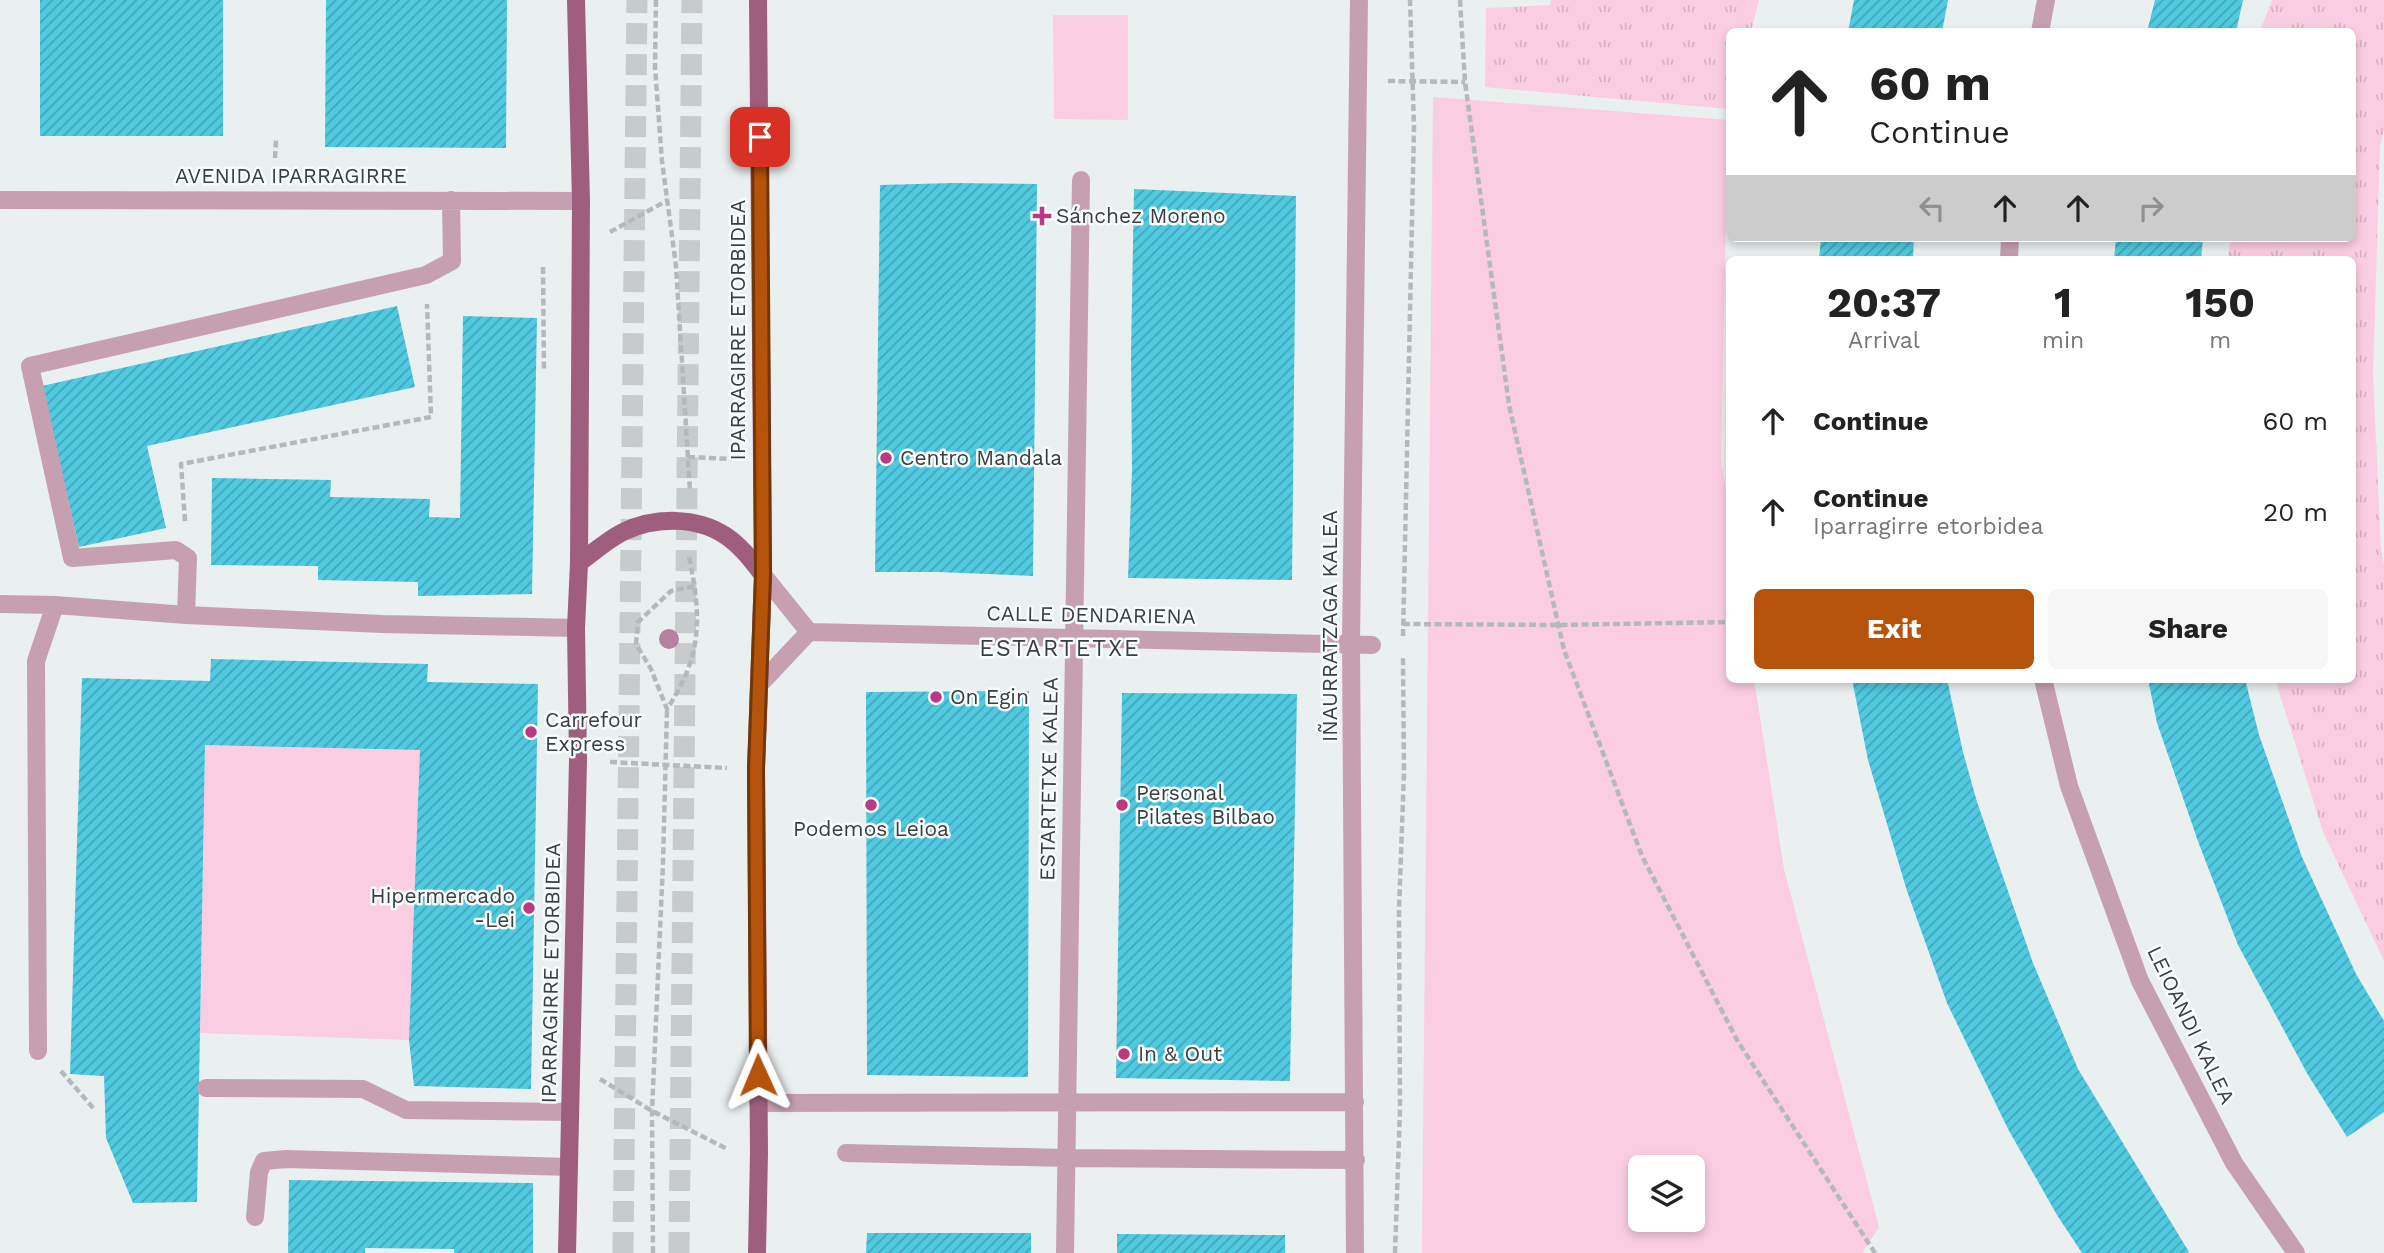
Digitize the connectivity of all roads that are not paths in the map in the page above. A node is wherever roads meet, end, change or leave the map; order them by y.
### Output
1 (576, 0) edge
2 (758, 0) edge
3 (1359, 0) edge
4 (2046, 0) edge
5 (2041, 28) edge
6 (1081, 180) dead end
7 (0, 200) edge
8 (451, 200) junction
9 (581, 201) junction
10 (579, 564) junction
11 (763, 575) junction
12 (0, 604) edge
13 (55, 605) junction
14 (186, 615) junction
15 (576, 628) junction
16 (809, 632) junction
17 (1074, 636) junction
18 (1351, 644) junction
19 (1372, 645) dead end
20 (2044, 683) edge
21 (760, 684) junction
22 (38, 1051) dead end
23 (206, 1088) dead end
24 (1067, 1102) junction
25 (1355, 1102) junction
26 (758, 1103) junction
27 (570, 1112) junction
28 (846, 1153) dead end
29 (1066, 1158) junction
30 (1356, 1160) junction
31 (569, 1167) junction
32 (255, 1217) dead end
33 (567, 1253) edge
34 (757, 1253) edge
35 (1065, 1253) edge
36 (1355, 1253) edge
37 (2296, 1253) edge

1 - 9 main road
2 - 11 main road, IPARRAGIRRE ETORBIDEA
3 - 18 street, IÑAURRATZAGA KALEA
4 - 5 street
6 - 17 street, ESTARTETXE KALEA
7 - 8 street, AVENIDA IPARRAGIRRE
8 - 9 street, AVENIDA IPARRAGIRRE
8 - 14 street
9 - 10 main road
10 - 11 main road
10 - 15 main road, IPARRAGIRRE ETORBIDEA
11 - 16 street
11 - 21 main road, IPARRAGIRRE ETORBIDEA
12 - 13 street
13 - 14 street
13 - 22 street
14 - 15 street
15 - 27 main road, IPARRAGIRRE ETORBIDEA
16 - 17 street, CALLE DENDARIENA
16 - 21 street
17 - 18 street, CALLE DENDARIENA
17 - 24 street, ESTARTETXE KALEA
18 - 19 street, CALLE DENDARIENA
18 - 25 street, IÑAURRATZAGA KALEA
20 - 37 street, LEIOANDI KALEA
21 - 26 main road
23 - 27 street
24 - 25 street
24 - 26 street
24 - 29 street, ESTARTETXE KALEA
25 - 30 street, IÑAURRATZAGA KALEA
26 - 34 main road
27 - 31 main road, IPARRAGIRRE ETORBIDEA
28 - 29 street
29 - 30 street
29 - 35 street, ESTARTETXE KALEA
30 - 36 street, IÑAURRATZAGA KALEA
31 - 32 street
31 - 33 main road, IPARRAGIRRE ETORBIDEA

